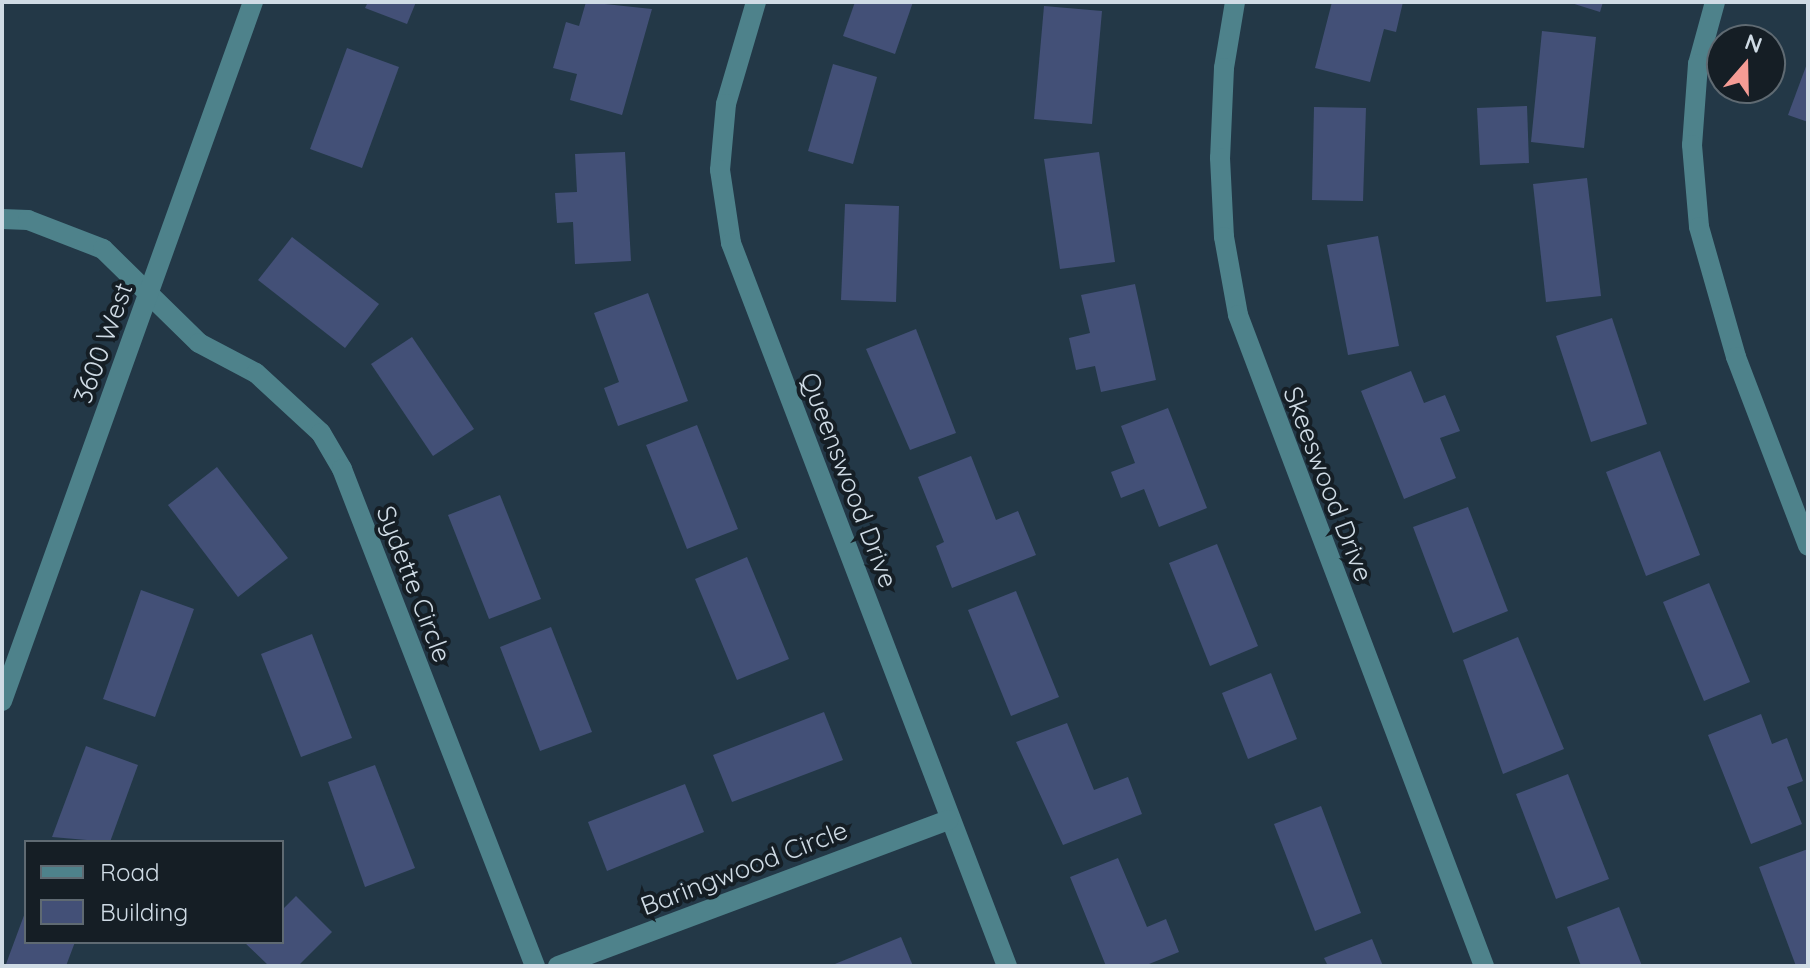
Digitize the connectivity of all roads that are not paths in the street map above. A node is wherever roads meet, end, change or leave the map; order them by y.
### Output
1 (253, 2) edge
2 (756, 2) edge
3 (1235, 2) edge
4 (1715, 2) edge
5 (2, 219) edge
6 (149, 292) junction
7 (1808, 546) edge
8 (2, 701) edge
9 (949, 820) junction
10 (535, 966) edge
11 (558, 966) edge
12 (1007, 966) edge
13 (1484, 966) edge

1 - 6 street, 3600 West
2 - 9 street, Queenswood Drive
3 - 13 street, Skeeswood Drive
4 - 7 street
5 - 6 street, Sydette Circle
6 - 8 street, 3600 West
6 - 10 street, Sydette Circle
9 - 11 street, Baringwood Circle
9 - 12 street, Queenswood Drive

